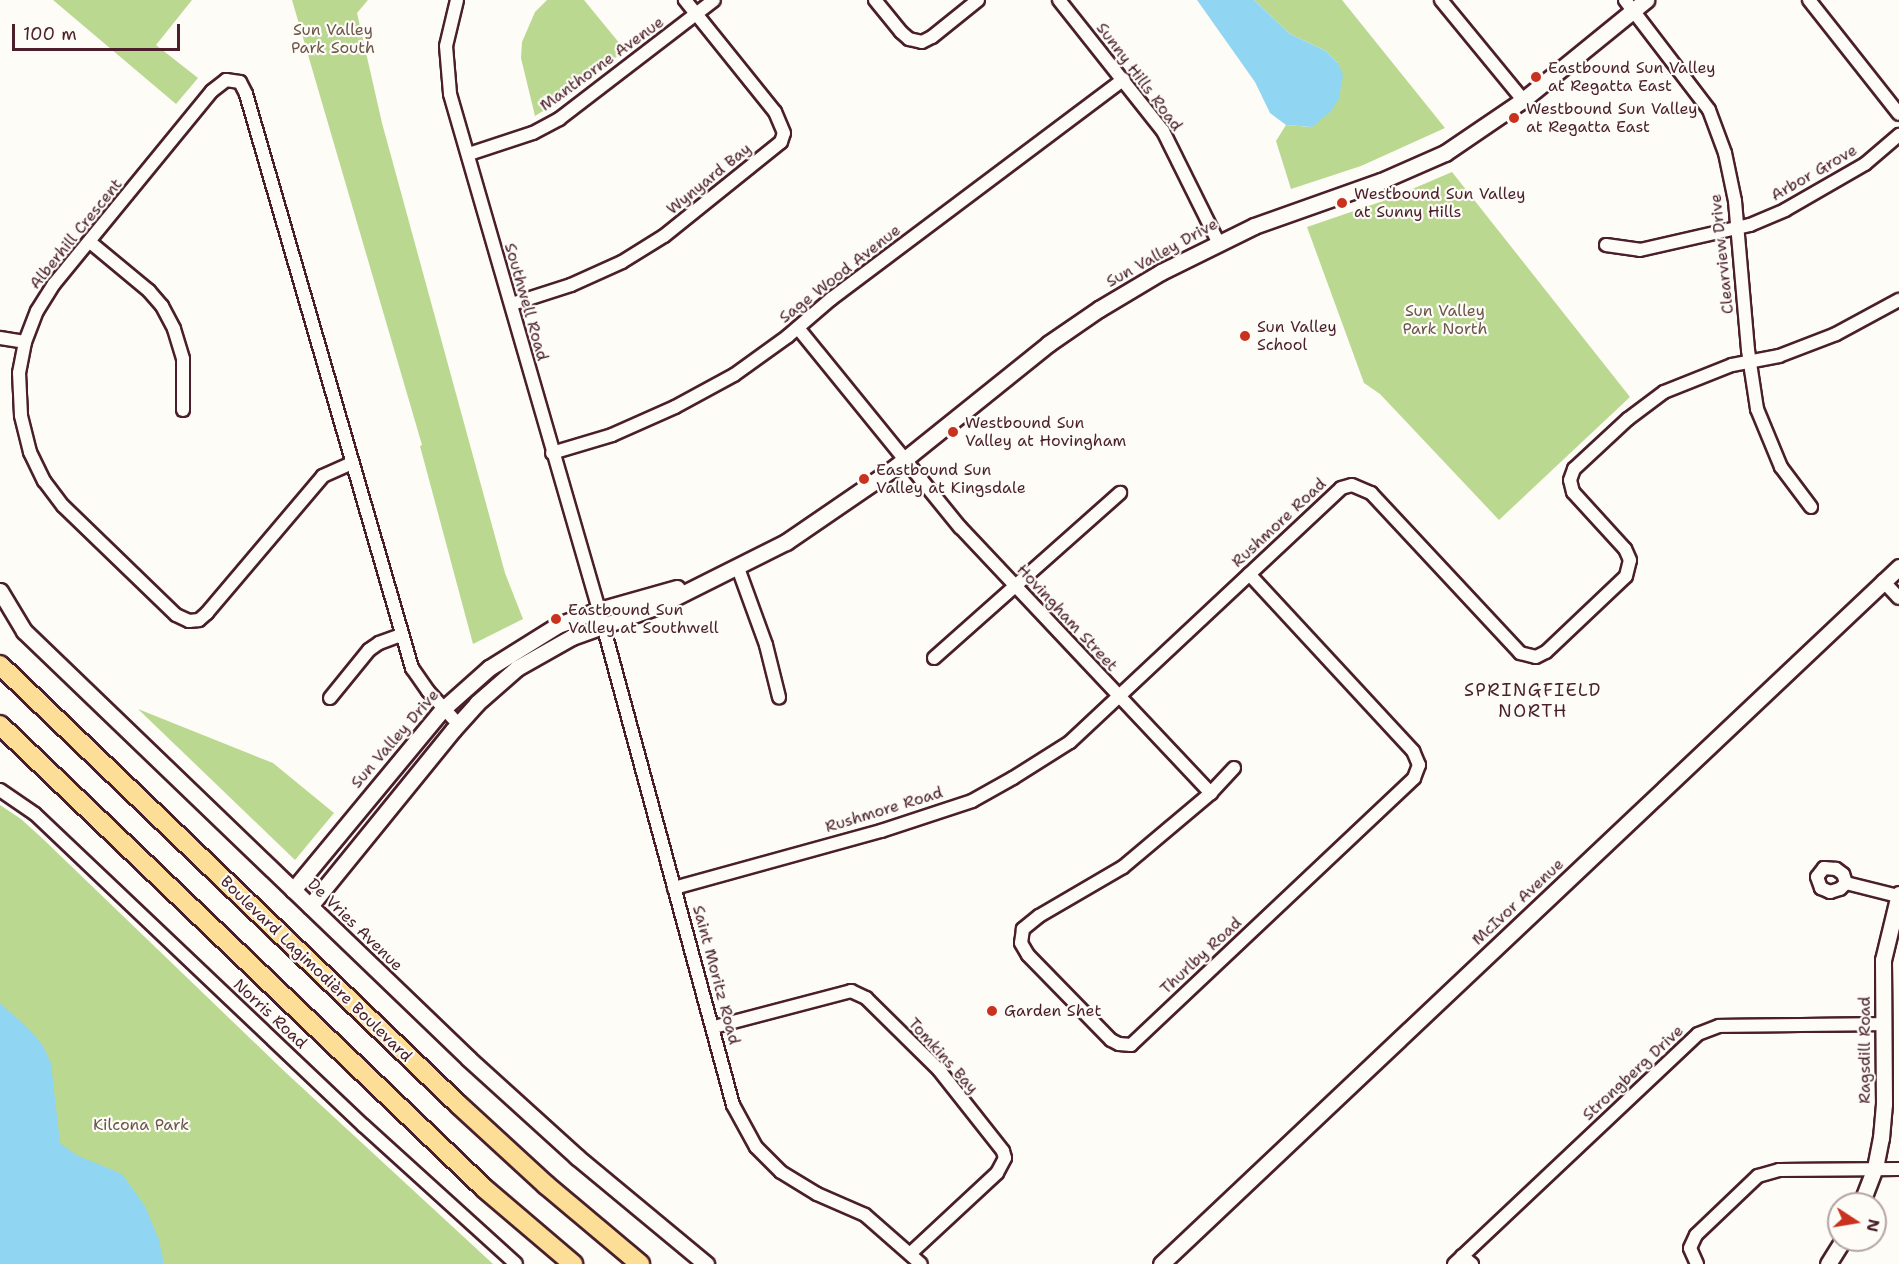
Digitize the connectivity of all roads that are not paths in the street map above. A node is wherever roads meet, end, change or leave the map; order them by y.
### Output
1 (457, 0) edge
2 (685, 0) edge
3 (714, 0) edge
4 (875, 0) edge
5 (978, 0) edge
6 (1059, 0) edge
7 (1441, 0) edge
8 (1646, 0) edge
9 (1809, 0) edge
10 (1629, 5) edge
11 (696, 14) junction
12 (1124, 79) junction
13 (1523, 100) junction
14 (1899, 114) edge
15 (1899, 135) edge
16 (469, 154) junction
17 (1738, 229) junction
18 (90, 242) junction
19 (1218, 242) junction
20 (1606, 245) dead end
21 (1899, 300) edge
22 (512, 304) junction
23 (798, 328) junction
24 (0, 338) edge
25 (25, 342) junction
26 (1750, 362) junction
27 (183, 410) dead end
28 (552, 453) junction
29 (905, 459) junction
30 (352, 462) junction
31 (1120, 494) dead end
32 (1811, 507) dead end
33 (1899, 567) edge
34 (738, 568) junction
35 (1249, 574) junction
36 (1883, 581) junction
37 (1015, 586) junction
38 (0, 591) edge
39 (1899, 598) edge
40 (600, 618) junction
41 (401, 635) junction
42 (934, 658) dead end
43 (0, 665) edge
44 (779, 697) dead end
45 (330, 698) dead end
46 (1118, 698) junction
47 (443, 709) junction
48 (458, 724) junction
49 (0, 725) edge
50 (1234, 768) dead end
51 (0, 789) edge
52 (1211, 793) junction
53 (1846, 883) dead end
54 (674, 888) junction
55 (293, 890) junction
56 (1899, 895) edge
57 (310, 906) junction
58 (1884, 1024) junction
59 (714, 1027) junction
60 (1875, 1168) junction
61 (1899, 1169) edge
62 (1866, 1192) edge
63 (911, 1253) junction
64 (1463, 1262) edge
65 (516, 1264) edge
66 (573, 1264) edge
67 (640, 1264) edge
68 (706, 1264) edge
69 (921, 1264) edge
70 (1161, 1264) edge
71 (1697, 1264) edge

1 - 16 street, Southwell Road
2 - 11 street
3 - 11 street, Manthorne Avenue
4 - 5 street
6 - 12 street, Sunny Hills Road
7 - 13 street
8 - 10 street, Sun Valley Drive
9 - 14 street
10 - 13 street, Sun Valley Drive
10 - 17 street, Clearview Drive
11 - 16 street, Manthorne Avenue
11 - 22 street, Wynyard Bay
12 - 19 street, Sunny Hills Road
12 - 23 street, Sage Wood Avenue
13 - 19 street, Sun Valley Drive
15 - 17 street, Arbor Grove
16 - 22 street, Southwell Road
17 - 20 street, Arbor Grove
17 - 26 street, Clearview Drive
18 - 25 street, Alberhill Crescent
18 - 27 street
18 - 30 street, Alberhill Crescent
19 - 29 street, Sun Valley Drive
21 - 26 street
22 - 28 street, Southwell Road
23 - 28 street, Sage Wood Avenue
23 - 29 street, Hovingham Street
24 - 25 street
25 - 30 street, Alberhill Crescent
26 - 32 street, Clearview Drive
26 - 35 street, Rushmore Road
28 - 40 street, Southwell Road
29 - 34 street, Sun Valley Drive
29 - 37 street, Hovingham Street
30 - 41 street, Alberhill Crescent
31 - 37 street
33 - 36 street, McIvor Avenue
34 - 40 street, Sun Valley Drive
34 - 44 street
35 - 46 street, Rushmore Road
35 - 52 street, Thurlby Road
36 - 39 street
36 - 70 street, McIvor Avenue
37 - 42 street
37 - 46 street, Hovingham Street
38 - 55 street, De Vries Avenue
40 - 47 street, Sun Valley Drive
40 - 48 street, Sun Valley Drive
40 - 54 street, Saint Moritz Road
41 - 45 street
41 - 47 street, Alberhill Crescent
43 - 67 main road, Boulevard Lagimodière Boulevard
46 - 52 street, Hovingham Street
46 - 54 street, Rushmore Road
47 - 48 street, Alberhill Crescent
47 - 55 street, Sun Valley Drive
48 - 57 street, Sun Valley Drive
49 - 66 main road
50 - 52 street, Thurlby Road
51 - 65 street, Norris Road
53 - 56 street
54 - 59 street, Saint Moritz Road
55 - 57 street, De Vries Avenue
56 - 58 street, Ragsdill Road
57 - 68 street, De Vries Avenue
58 - 60 street, Ragsdill Road
58 - 64 street, Strongberg Drive
59 - 63 street, Saint Moritz Road
59 - 63 street, Tomkins Bay
60 - 61 street
60 - 62 street, Ragsdill Road
60 - 71 street
63 - 69 street, Saint Moritz Road

